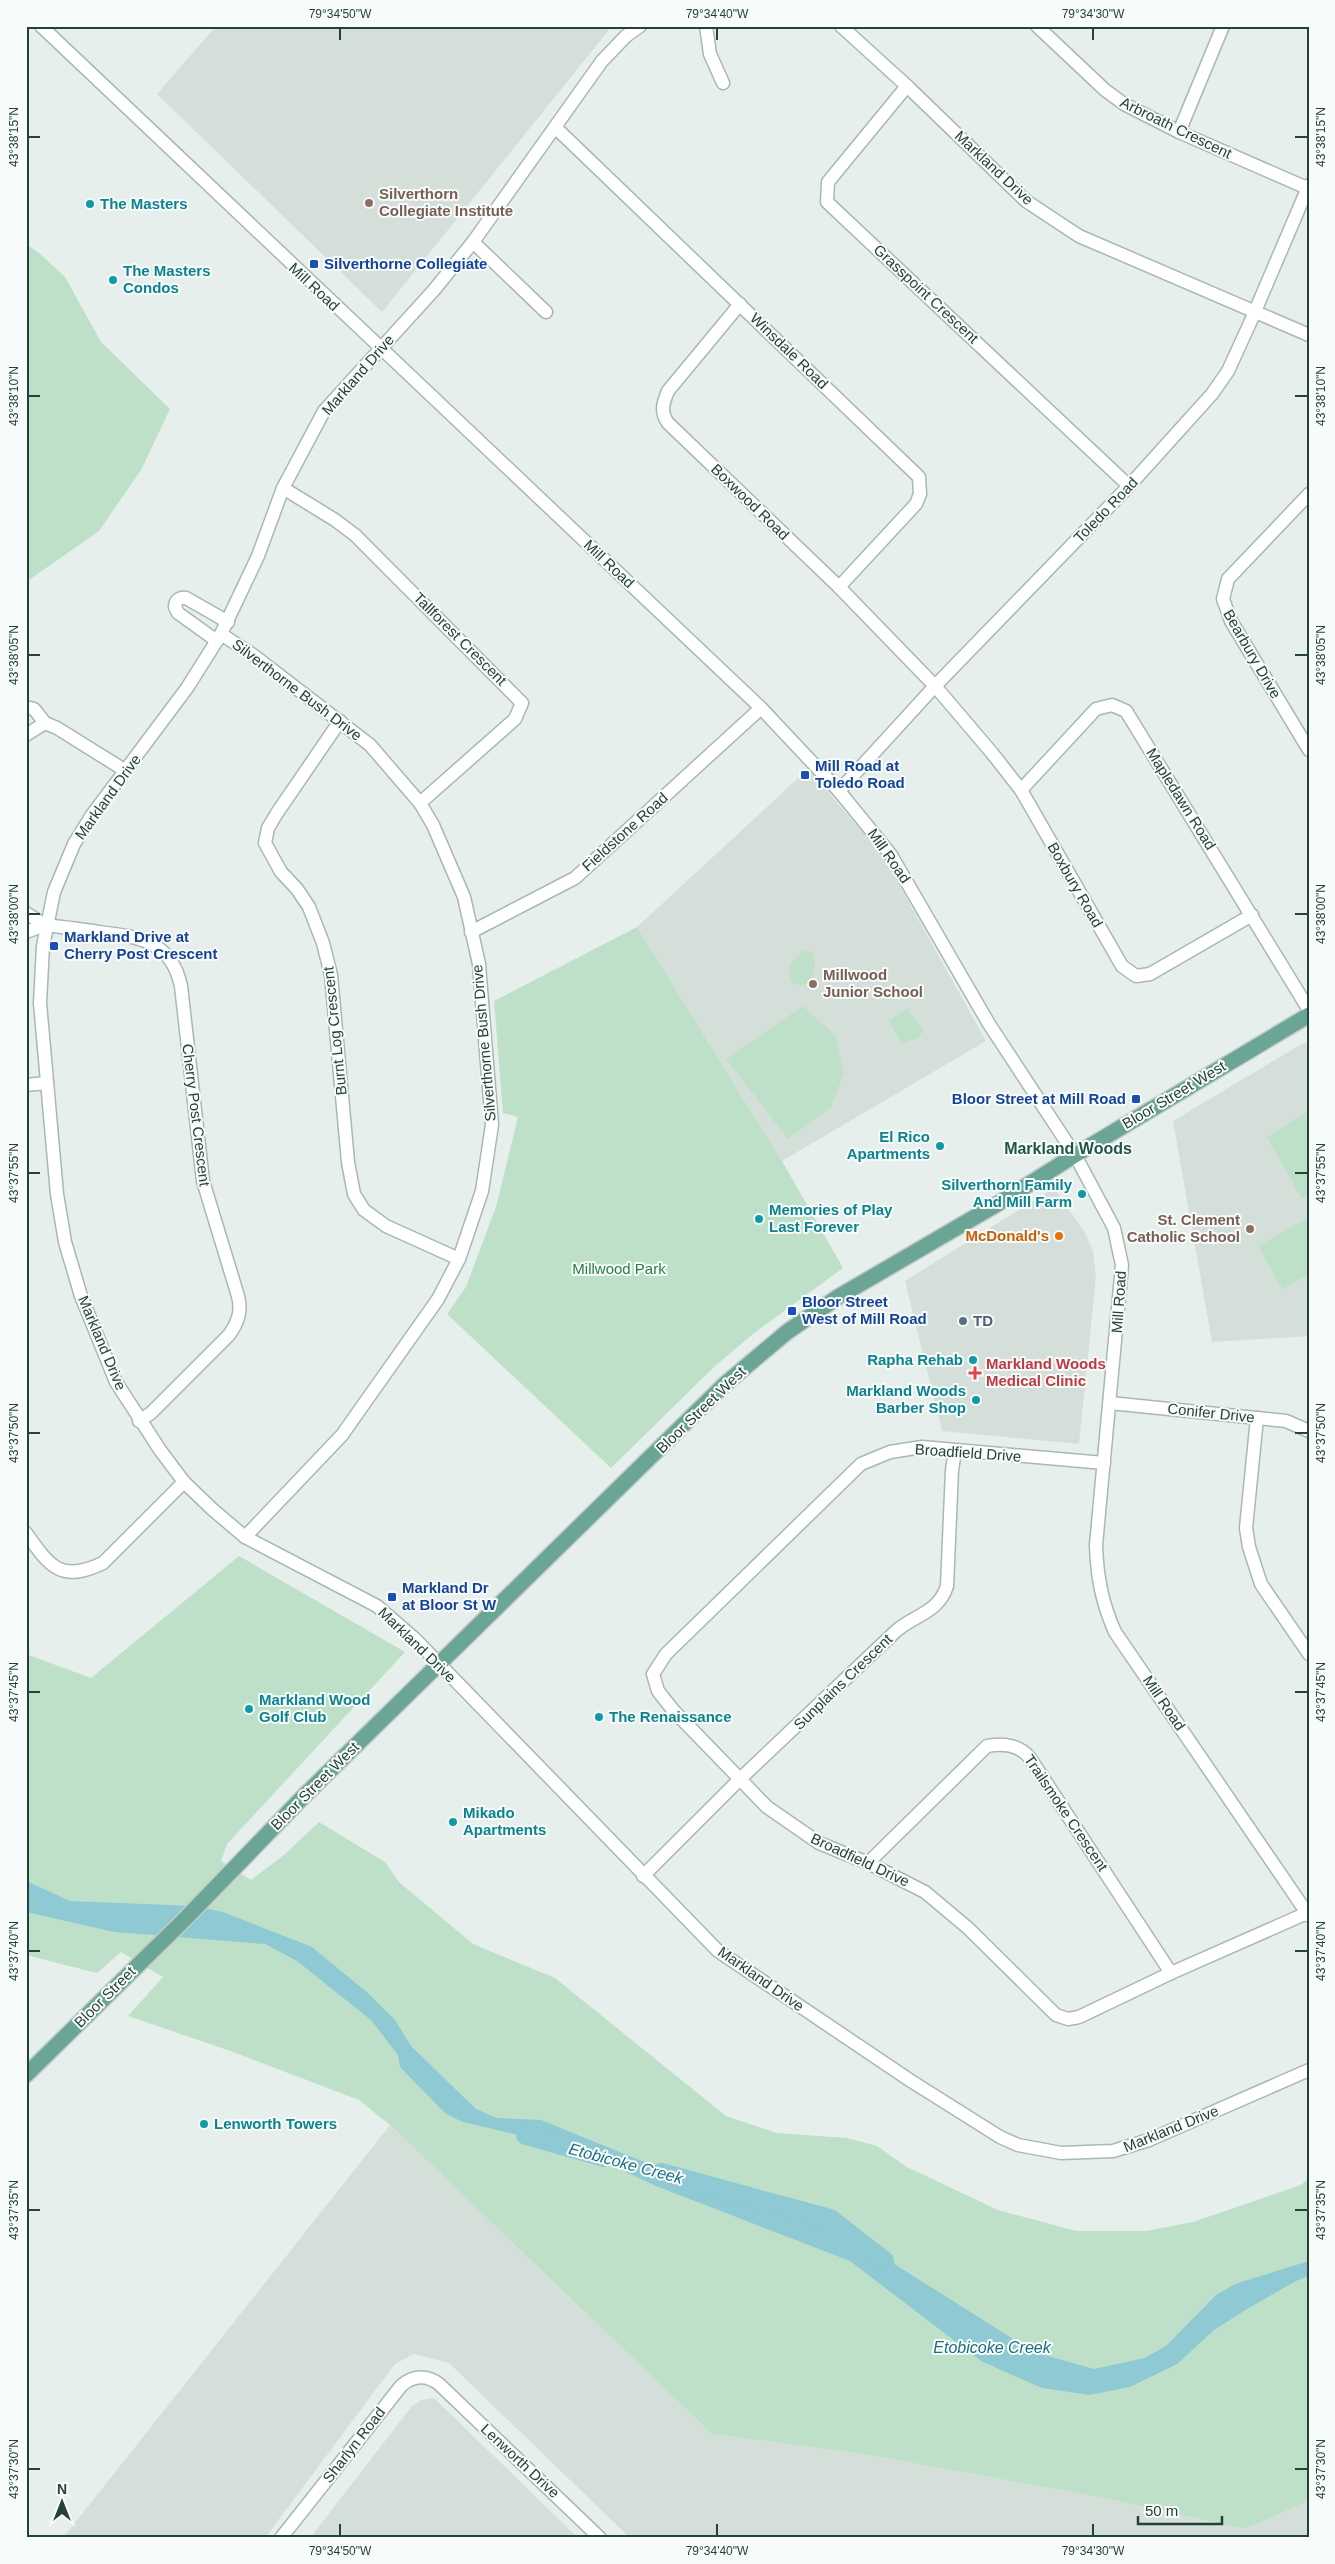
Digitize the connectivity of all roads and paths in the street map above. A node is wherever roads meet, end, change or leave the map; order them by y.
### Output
1 (41, 26) edge
2 (640, 26) edge
3 (706, 26) edge
4 (841, 26) edge
5 (1038, 26) edge
6 (1223, 26) edge
7 (723, 83) dead end
8 (907, 86) junction
9 (556, 128) junction
10 (1179, 132) junction
11 (1308, 187) edge
12 (473, 242) junction
13 (740, 304) junction
14 (546, 312) dead end
15 (1255, 312) junction
16 (1309, 335) edge
17 (380, 348) junction
18 (1129, 486) junction
19 (283, 488) junction
20 (1309, 494) edge
21 (839, 587) junction
22 (228, 622) junction
23 (219, 638) junction
24 (935, 686) junction
25 (26, 707) edge
26 (761, 708) junction
27 (340, 721) junction
28 (45, 723) junction
29 (26, 735) edge
30 (1309, 750) edge
31 (126, 771) junction
32 (1021, 790) junction
33 (838, 791) junction
34 (420, 803) junction
35 (26, 913) edge
36 (1252, 915) junction
37 (45, 925) junction
38 (26, 932) edge
39 (471, 932) junction
40 (1309, 1010) edge
41 (1309, 1015) edge
42 (47, 1083) junction
43 (26, 1085) edge
44 (1075, 1155) junction
45 (459, 1259) junction
46 (1110, 1403) junction
47 (1257, 1418) junction
48 (139, 1420) junction
49 (1309, 1431) edge
50 (955, 1451) junction
51 (1104, 1463) junction
52 (184, 1482) junction
53 (26, 1533) edge
54 (245, 1537) junction
55 (1309, 1654) edge
56 (438, 1665) junction
57 (740, 1779) junction
58 (868, 1863) junction
59 (643, 1876) junction
60 (1308, 1914) edge
61 (184, 1920) joint
62 (1172, 1972) junction
63 (1309, 2070) edge
64 (26, 2075) edge
65 (439, 2384) joint
66 (281, 2538) edge
67 (600, 2538) edge

1 - 17 street, Mill Road
2 - 9 street, Markland Drive
3 - 7 street
4 - 8 street, Markland Drive
5 - 10 street, Arbroath Crescent
6 - 10 street
8 - 15 street, Markland Drive
8 - 18 street, Grasspoint Crescent
9 - 12 street, Markland Drive
9 - 13 street, Winsdale Road
10 - 11 street, Arbroath Crescent
11 - 15 street, Toledo Road
12 - 14 street
12 - 17 street, Markland Drive
13 - 21 street, Boxwood Road
13 - 21 street, Winsdale Road
15 - 16 street, Markland Drive
15 - 18 street, Toledo Road
17 - 19 street, Markland Drive
17 - 26 street, Mill Road
18 - 24 street, Toledo Road
19 - 22 street, Markland Drive
19 - 34 street, Tallforest Crescent
20 - 30 street, Bearbury Drive
21 - 24 street, Boxwood Road
22 - 23 street, Markland Drive
22 - 23 street, Silverthorne Bush Drive
23 - 27 street, Silverthorne Bush Drive
23 - 31 street, Markland Drive
24 - 32 street, Boxbury Road
24 - 33 street, Toledo Road
25 - 28 street
26 - 33 street, Mill Road
26 - 39 street, Fieldstone Road
27 - 34 street, Silverthorne Bush Drive
27 - 45 street, Burnt Log Crescent
28 - 29 street
28 - 31 street
31 - 37 street, Markland Drive
32 - 36 street, Boxbury Road
32 - 36 street, Mapledawn Road
33 - 44 street, Mill Road
34 - 39 street, Silverthorne Bush Drive
35 - 37 street
36 - 40 street, Mapledawn Road
37 - 38 street
37 - 42 street, Markland Drive
37 - 48 street, Cherry Post Crescent
39 - 45 street, Silverthorne Bush Drive
41 - 44 main road, Bloor Street West
42 - 43 street
42 - 48 street, Markland Drive
44 - 46 street, Mill Road
44 - 56 main road, Bloor Street West
45 - 54 street, Silverthorne Bush Drive
46 - 47 street, Conifer Drive
46 - 51 street, Mill Road
47 - 49 street, Conifer Drive
47 - 55 street
48 - 52 street, Markland Drive
50 - 51 street, Broadfield Drive
50 - 57 street, Sunplains Crescent
50 - 57 street, Broadfield Drive
51 - 60 street, Mill Road
52 - 53 street
52 - 54 street, Markland Drive
54 - 56 street, Markland Drive
56 - 59 street, Markland Drive
56 - 61 main road, Bloor Street West
57 - 58 street, Broadfield Drive
57 - 59 street, Sunplains Crescent
58 - 62 street, Broadfield Drive
58 - 62 street, Trailsmoke Crescent
59 - 63 street, Markland Drive
60 - 62 street, Broadfield Drive
61 - 64 main road, Bloor Street
65 - 66 street, Sharlyn Road
65 - 67 street, Lenworth Drive

